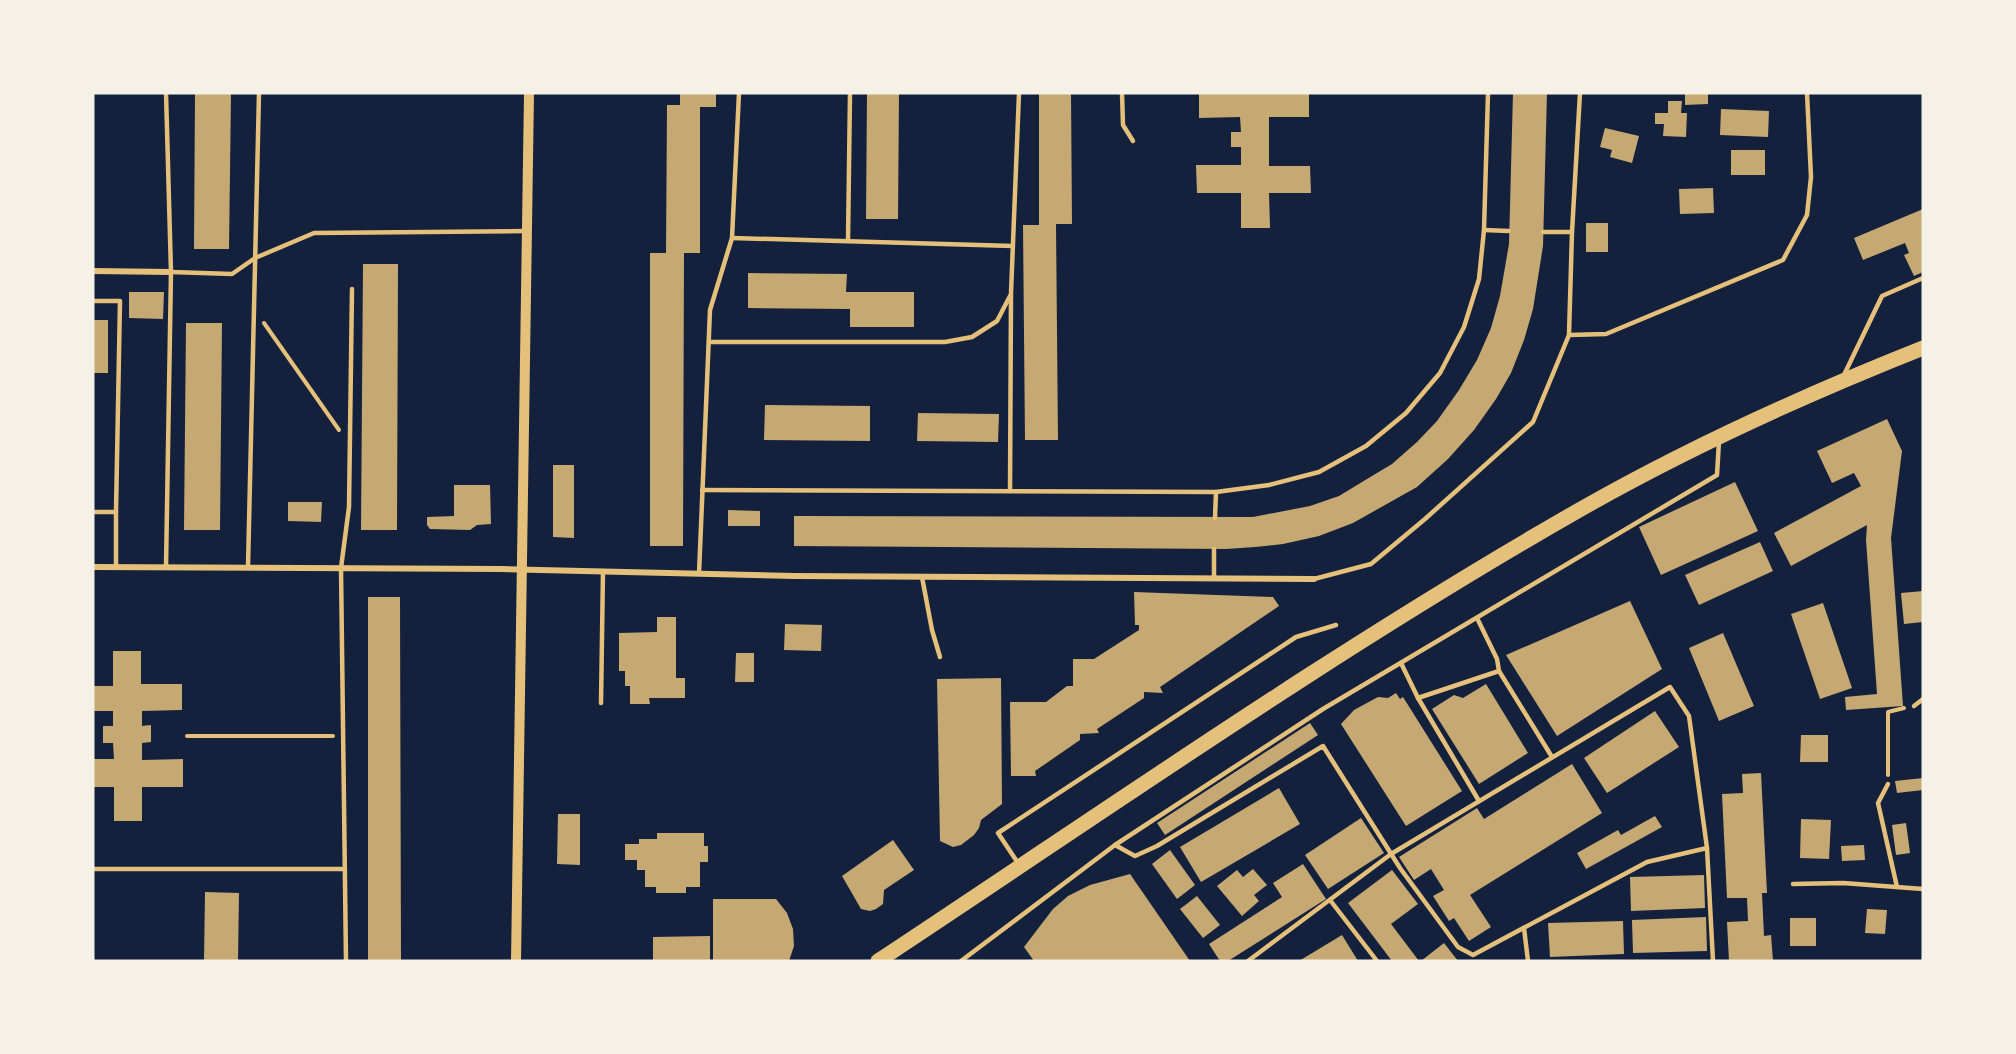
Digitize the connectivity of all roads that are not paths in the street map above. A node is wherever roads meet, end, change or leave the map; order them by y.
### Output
1 (166, 93) edge
2 (259, 93) edge
3 (529, 93) edge
4 (739, 93) edge
5 (850, 93) edge
6 (1019, 93) edge
7 (1122, 93) edge
8 (1488, 93) edge
9 (1580, 93) edge
10 (1807, 93) edge
11 (1133, 141) dead end
12 (1484, 230) junction
13 (528, 231) junction
14 (1509, 231) dead end
15 (1543, 232) dead end
16 (1572, 232) junction
17 (732, 238) junction
18 (848, 241) junction
19 (1013, 246) junction
20 (255, 258) junction
21 (93, 271) edge
22 (171, 273) junction
23 (1923, 278) edge
24 (352, 289) dead end
25 (1011, 293) junction
26 (93, 301) edge
27 (1569, 335) junction
28 (709, 342) junction
29 (1923, 348) edge
30 (1841, 381) junction
31 (1719, 437) junction
32 (702, 490) junction
33 (1010, 491) junction
34 (1216, 492) junction
35 (93, 512) edge
36 (116, 512) junction
37 (1215, 518) dead end
38 (1214, 549) dead end
39 (93, 567) edge
40 (116, 567) junction
41 (166, 567) junction
42 (248, 567) junction
43 (341, 568) junction
44 (522, 569) junction
45 (603, 572) junction
46 (699, 574) junction
47 (922, 577) junction
48 (1214, 579) junction
49 (1314, 579) joint
50 (1477, 618) junction
51 (1336, 624) dead end
52 (940, 657) dead end
53 (1401, 663) junction
54 (1499, 671) junction
55 (1418, 698) junction
56 (1923, 699) edge
57 (602, 703) dead end
58 (1914, 706) road end
59 (1552, 757) junction
60 (1887, 784) road end
61 (1479, 801) junction
62 (1115, 845) junction
63 (1707, 848) junction
64 (1391, 854) junction
65 (1021, 867) junction
66 (93, 869) edge
67 (345, 869) junction
68 (1793, 884) dead end
69 (1897, 887) junction
70 (1923, 889) edge
71 (1330, 900) junction
72 (1524, 928) junction
73 (1257, 954) junction
74 (1473, 958) edge
75 (346, 961) edge
76 (516, 961) edge
77 (879, 961) edge
78 (961, 961) edge
79 (1248, 961) edge
80 (1262, 961) edge
81 (1377, 961) edge
82 (1528, 961) edge
83 (1713, 961) edge

1 - 22 lane
2 - 20 lane
3 - 13 street
4 - 17 lane
5 - 18 lane
6 - 19 lane
7 - 11 lane
8 - 12 lane
9 - 16 lane
10 - 27 lane
12 - 14 lane
12 - 34 lane
13 - 20 lane
13 - 44 street
15 - 16 lane
16 - 27 lane
17 - 18 lane
17 - 28 lane
18 - 19 lane
19 - 25 lane
20 - 22 lane
20 - 42 lane
21 - 22 street
22 - 41 lane
23 - 30 lane
24 - 43 lane
25 - 28 lane
25 - 33 lane
26 - 36 lane
27 - 49 lane
28 - 32 lane
29 - 30 main road
30 - 31 main road
31 - 50 lane
31 - 65 main road
32 - 33 lane
32 - 46 lane
33 - 34 lane
34 - 37 lane
35 - 36 lane
36 - 40 lane
38 - 48 lane
39 - 40 street
40 - 41 street
41 - 42 street
42 - 43 street
43 - 44 street
43 - 67 lane
44 - 45 street
44 - 76 street
45 - 46 street
45 - 57 lane
46 - 47 street
47 - 48 street
47 - 52 lane
48 - 49 street
50 - 53 lane
50 - 54 lane
51 - 65 lane
53 - 55 lane
53 - 62 lane
54 - 55 lane
54 - 59 lane
55 - 61 lane
56 - 58 lane
59 - 61 lane
59 - 63 lane
60 - 69 lane
61 - 64 lane
62 - 64 lane
62 - 78 lane
63 - 72 lane
63 - 83 lane
64 - 71 lane
64 - 74 lane
65 - 77 main road
66 - 67 lane
67 - 75 lane
68 - 69 lane
69 - 70 lane
71 - 73 lane
71 - 81 lane
72 - 74 lane
72 - 82 lane
73 - 79 lane
73 - 80 lane

